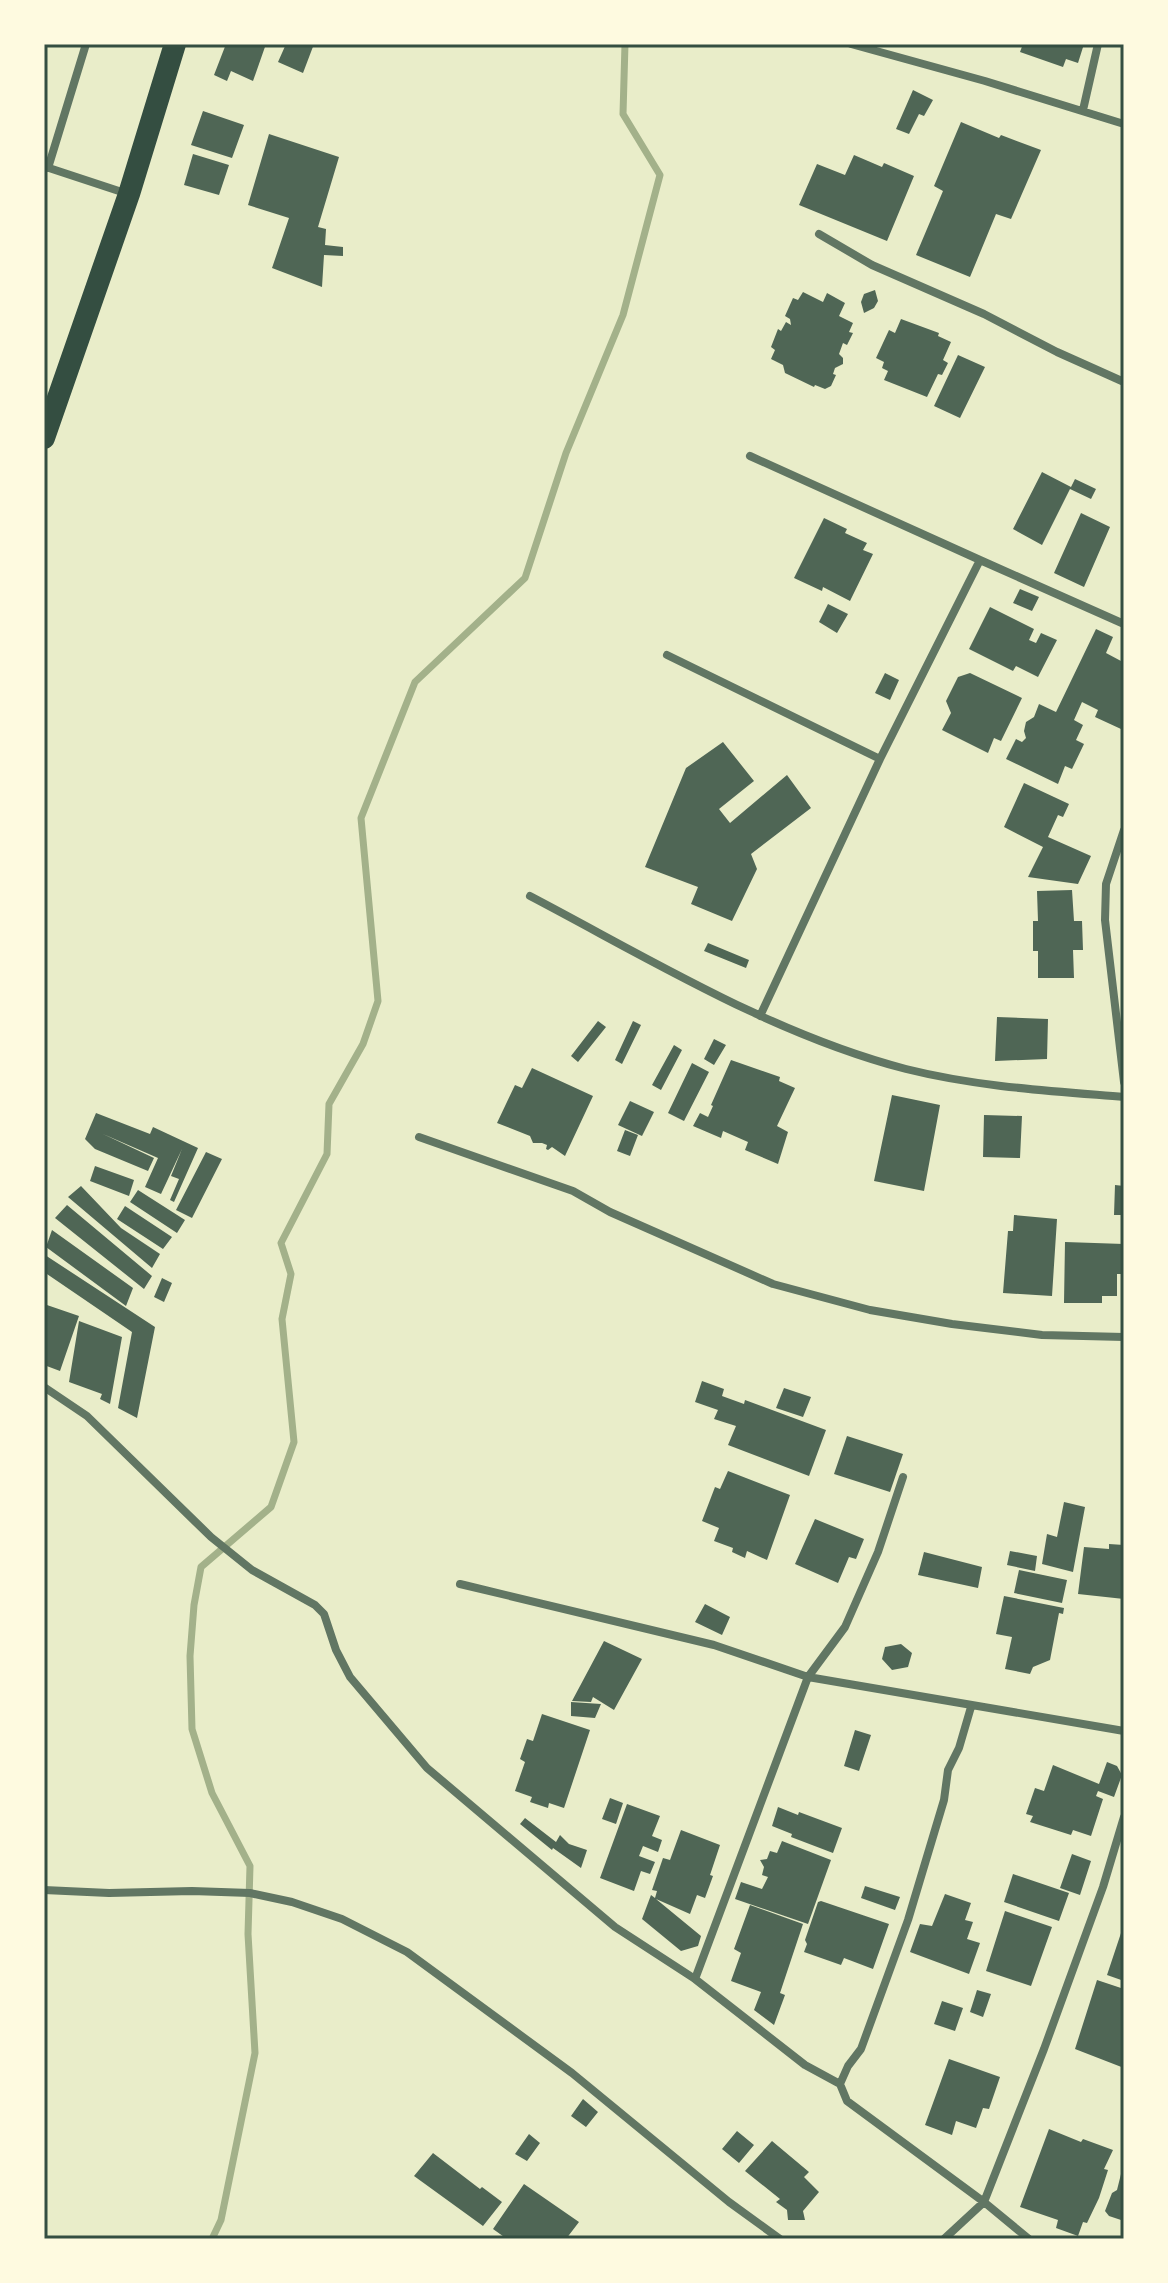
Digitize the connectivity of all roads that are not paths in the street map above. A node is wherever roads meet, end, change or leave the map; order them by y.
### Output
1 (86, 44) edge
2 (175, 44) edge
3 (851, 44) edge
4 (1098, 44) edge
5 (1083, 110) junction
6 (1124, 124) edge
7 (46, 167) edge
8 (129, 194) junction
9 (819, 234) dead end
10 (1124, 382) edge
11 (44, 438) edge
12 (750, 456) dead end
13 (980, 560) junction
14 (1124, 624) edge
15 (667, 655) dead end
16 (880, 759) junction
17 (1124, 830) edge
18 (530, 896) dead end
19 (760, 1016) junction
20 (1124, 1082) edge
21 (1124, 1097) edge
22 (419, 1137) dead end
23 (1124, 1337) edge
24 (44, 1387) edge
25 (903, 1477) dead end
26 (460, 1584) dead end
27 (808, 1677) junction
28 (971, 1707) junction
29 (1124, 1731) edge
30 (1124, 1817) edge
31 (44, 1890) edge
32 (695, 1979) junction
33 (840, 2084) junction
34 (984, 2202) junction
35 (780, 2239) edge
36 (944, 2239) edge
37 (1029, 2239) edge

1 - 7 street
2 - 8 highway
3 - 5 street
4 - 5 street
5 - 6 street
7 - 8 street
8 - 11 highway
9 - 10 street
12 - 13 street
13 - 14 street
13 - 16 street
15 - 16 street
16 - 19 street
17 - 20 street
18 - 19 street
19 - 21 street
22 - 23 street
24 - 32 street
25 - 27 street
26 - 27 street
27 - 28 street
27 - 32 street
28 - 29 street
28 - 33 street
30 - 34 street
31 - 35 street
32 - 33 street
33 - 34 street
34 - 36 street
34 - 37 street

